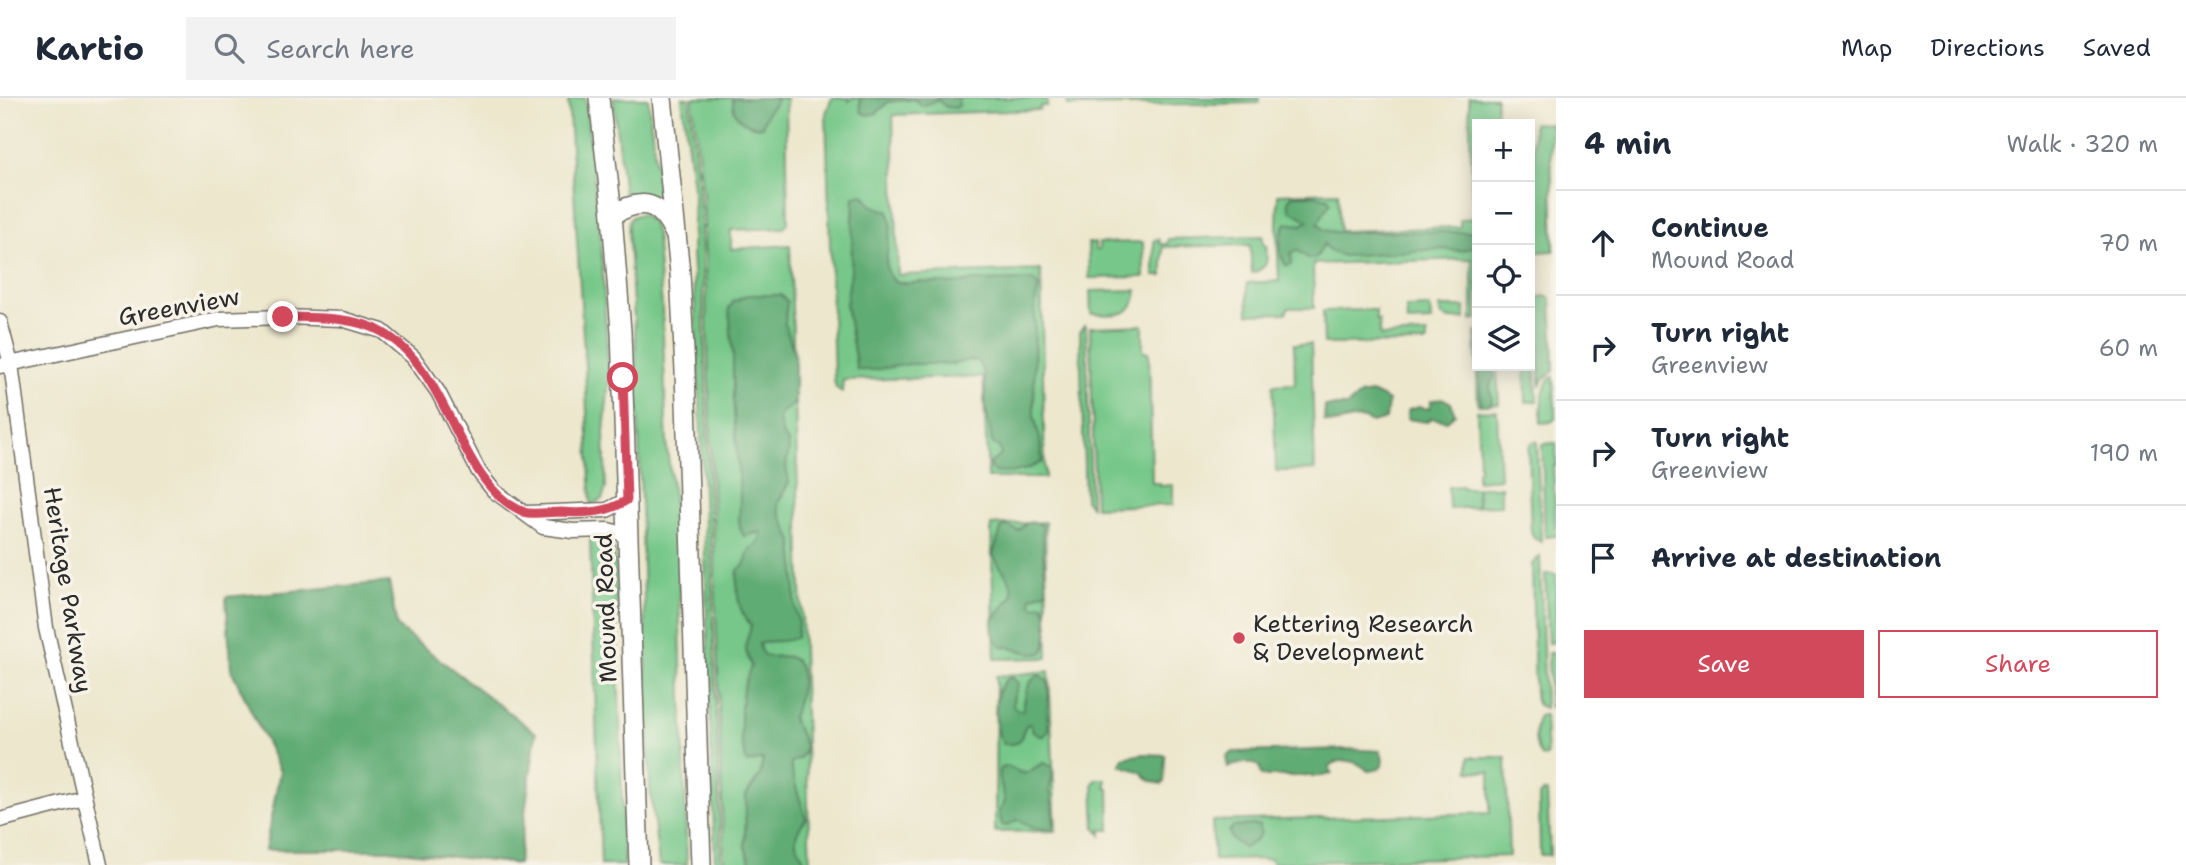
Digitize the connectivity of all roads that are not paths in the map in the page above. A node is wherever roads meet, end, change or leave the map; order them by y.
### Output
1 (599, 98) edge
2 (662, 98) edge
3 (612, 215) junction
4 (677, 238) junction
5 (0, 321) edge
6 (6, 365) edge
7 (627, 500) junction
8 (527, 513) junction
9 (628, 535) junction
10 (84, 798) junction
11 (0, 820) edge
12 (100, 865) edge
13 (639, 865) edge
14 (701, 865) edge

1 - 3 main road, Mound Road
2 - 4 main road
3 - 4 main road
3 - 7 main road, Mound Road
4 - 14 main road
5 - 6 street, Heritage Parkway
6 - 8 street, Greenview
6 - 10 street, Heritage Parkway
7 - 8 street
7 - 9 main road, Mound Road
8 - 9 street, Greenview
9 - 13 main road, Mound Road
10 - 11 street
10 - 12 street, Heritage Parkway

